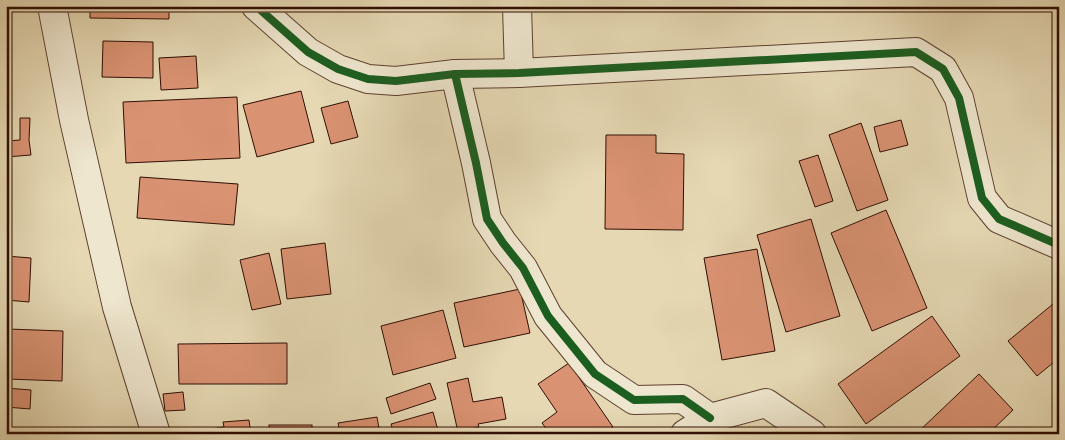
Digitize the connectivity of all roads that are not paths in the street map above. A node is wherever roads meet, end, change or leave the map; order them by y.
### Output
1 (52, 6) edge
2 (256, 6) edge
3 (517, 6) edge
4 (519, 73) junction
5 (455, 74) junction
6 (1059, 245) edge
7 (710, 418) junction
8 (156, 434) edge
9 (685, 434) edge
10 (812, 434) edge

1 - 8 street
2 - 5 street
3 - 4 street
4 - 5 street
4 - 6 street
5 - 7 street
7 - 9 street
7 - 10 street

